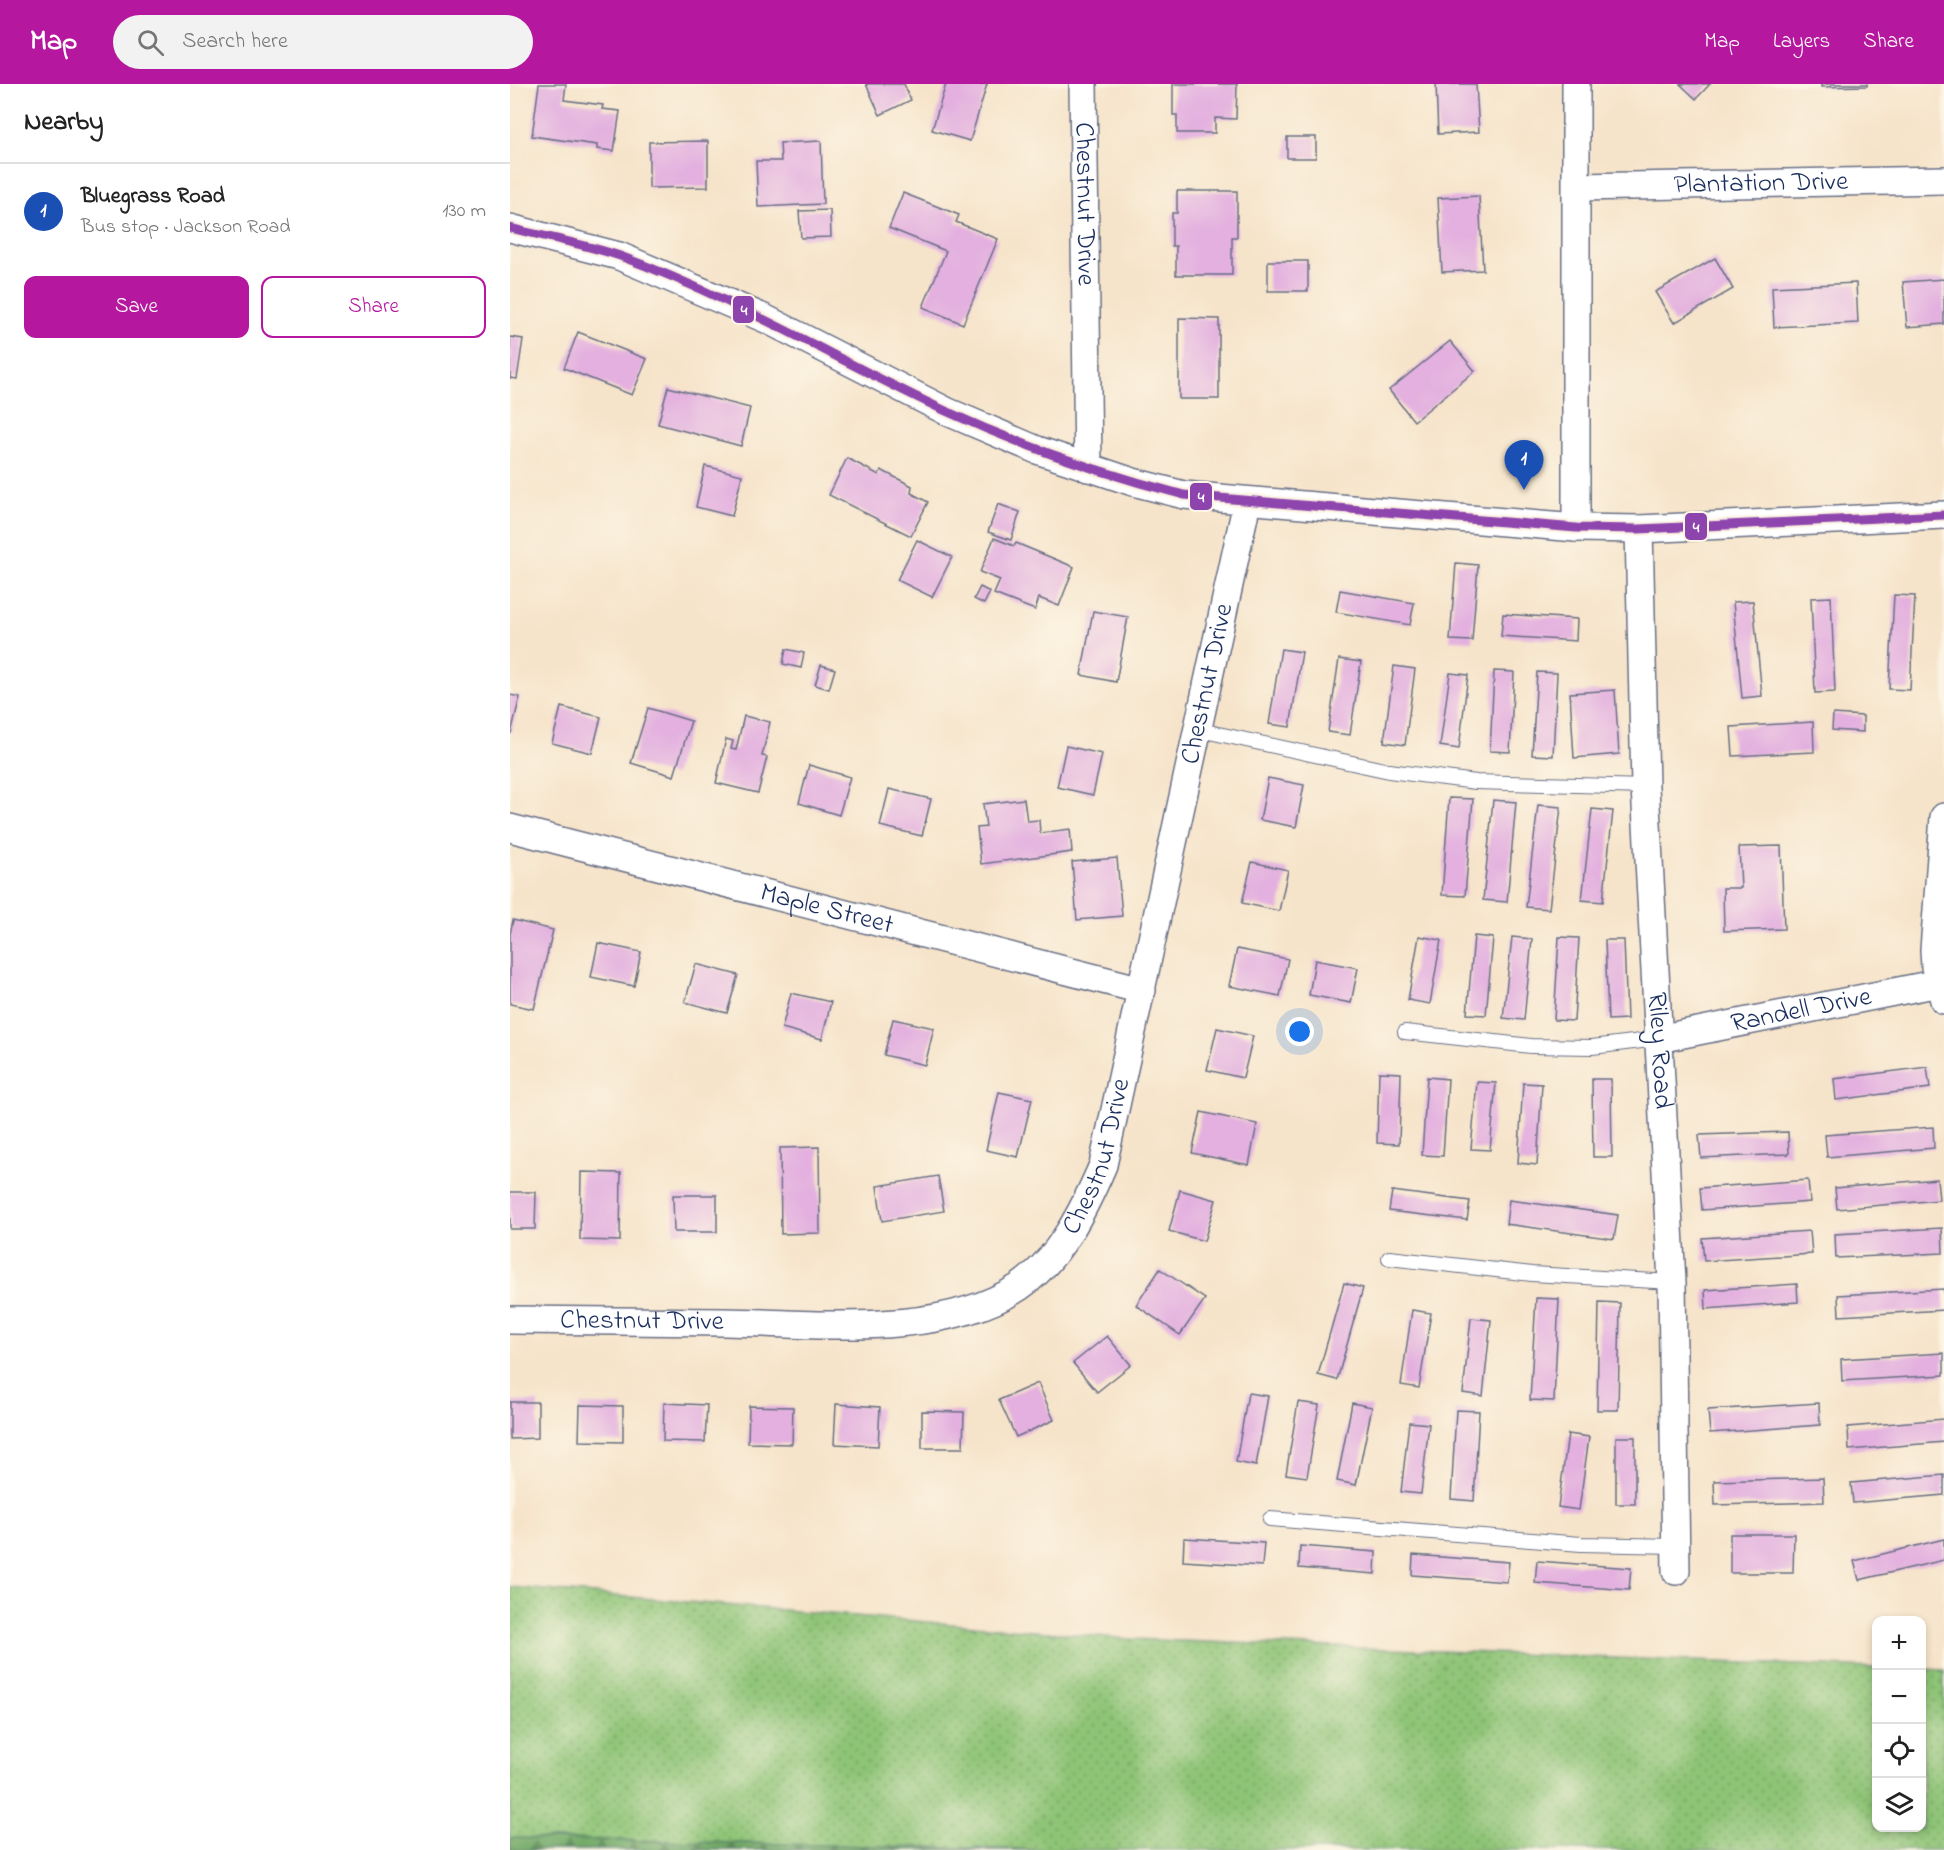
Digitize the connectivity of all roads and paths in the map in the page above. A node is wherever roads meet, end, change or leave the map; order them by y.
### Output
1 (1083, 84) edge
2 (1576, 84) edge
3 (1944, 180) edge
4 (1578, 187) junction
5 (510, 228) edge
6 (1088, 468) junction
7 (1247, 502) junction
8 (1944, 515) edge
9 (1576, 528) junction
10 (1639, 530) junction
11 (1200, 730) junction
12 (1645, 787) junction
13 (1944, 818) edge
14 (510, 828) edge
15 (1942, 988) edge
16 (1142, 990) junction
17 (1405, 1032) dead end
18 (1658, 1039) junction
19 (1389, 1258) dead end
20 (1672, 1282) junction
21 (510, 1320) edge
22 (1270, 1519) dead end
23 (1676, 1559) joint

1 - 6 street, Chestnut Drive
2 - 4 street
3 - 4 street, Plantation Drive
4 - 9 street
5 - 6 street
6 - 7 street
7 - 9 street
7 - 11 street, Chestnut Drive
8 - 10 street
9 - 10 street
10 - 12 street, Riley Road
11 - 12 lane
11 - 16 street, Chestnut Drive
12 - 18 street, Riley Road
13 - 15 street
14 - 16 street, Maple Street
15 - 18 street, Randell Drive
16 - 21 street, Chestnut Drive
17 - 18 lane
18 - 20 street, Riley Road
19 - 20 lane
20 - 23 street, Riley Road
22 - 23 lane

